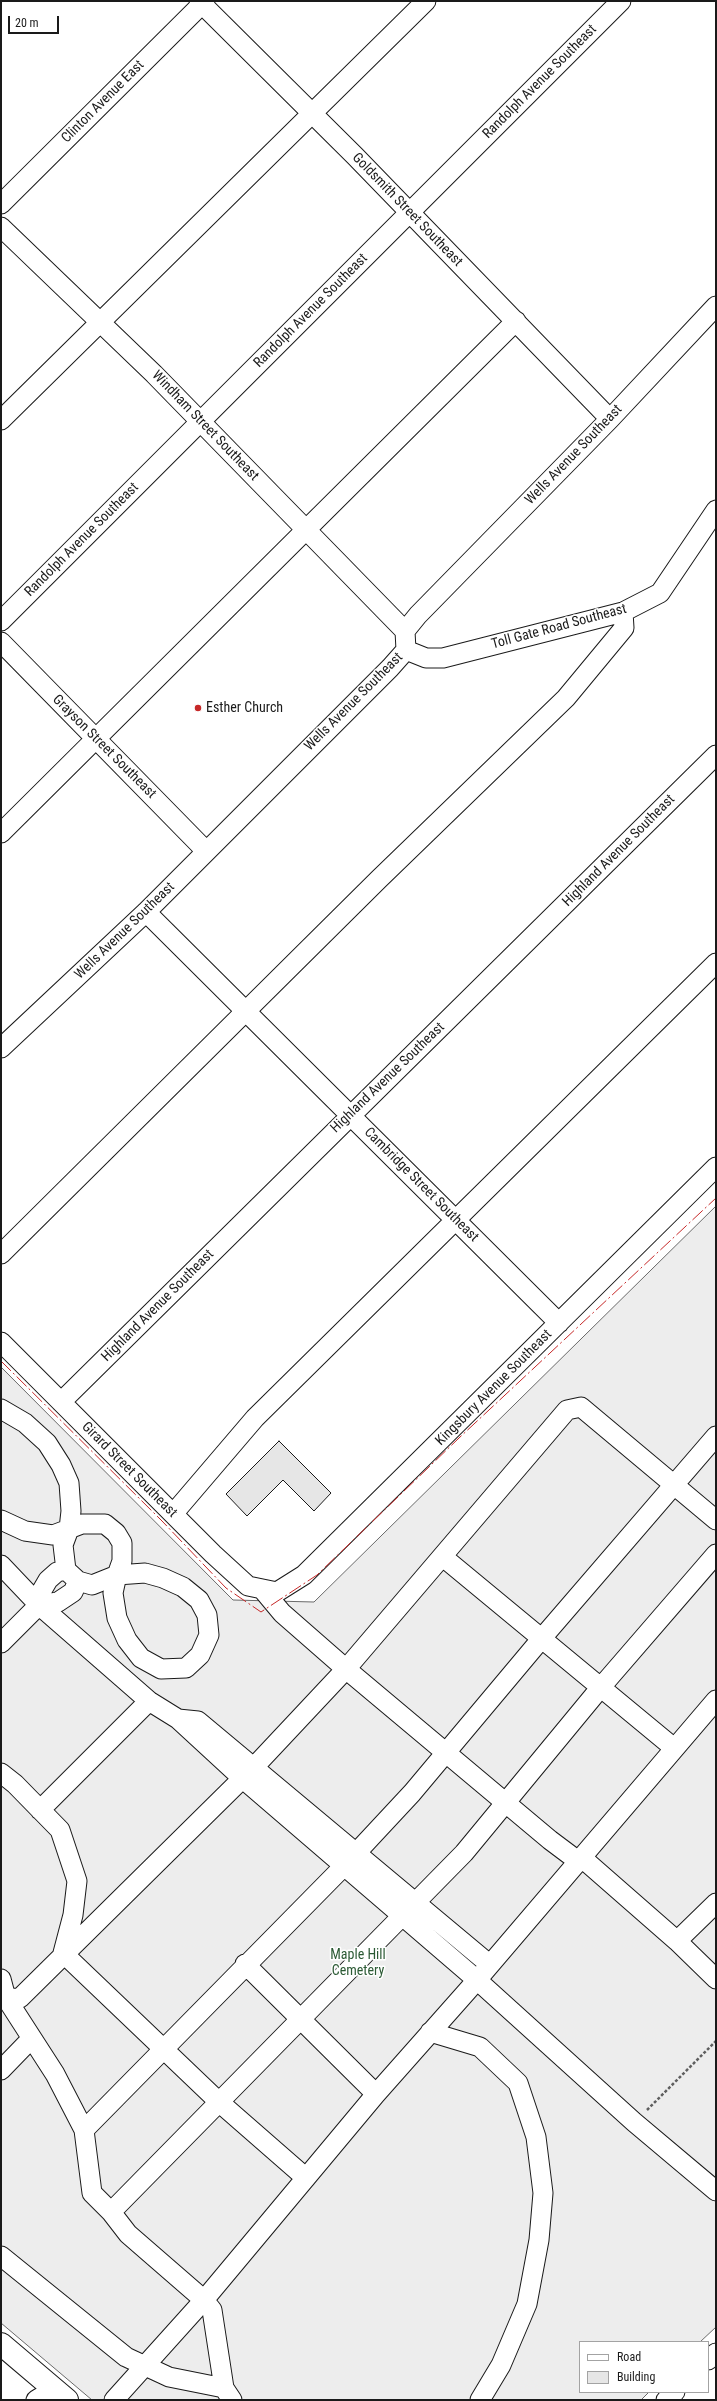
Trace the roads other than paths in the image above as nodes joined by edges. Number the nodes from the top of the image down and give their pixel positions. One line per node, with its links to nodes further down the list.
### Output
1 (426, 1): 4 (street)
2 (202, 2): 4 (street, Goldsmith Street Southeast); 5 (street, Clinton Avenue East)
3 (610, 5): 6 (street, Randolph Avenue Southeast)
4 (311, 114): 6 (street, Goldsmith Street Southeast); 10 (street)
5 (1, 204)
6 (410, 213): 9 (street, Goldsmith Street Southeast); 13 (street, Randolph Avenue Southeast)
7 (1, 227): 10 (street, Windham Street Southeast)
8 (716, 306): 11 (street, Wells Avenue Southeast)
9 (516, 321): 11 (street, Goldsmith Street Southeast); 15 (street)
10 (100, 322): 12 (street); 13 (street, Windham Street Southeast)
11 (610, 419): 18 (street, Wells Avenue Southeast)
12 (1, 420)
13 (201, 422): 15 (street, Windham Street Southeast); 17 (street, Randolph Avenue Southeast)
14 (716, 510): 16 (street, Toll Gate Road Southeast)
15 (306, 529): 18 (street, Windham Street Southeast); 20 (street)
16 (623, 612): 18 (street, Toll Gate Road Southeast); 26 (street)
17 (1, 621)
18 (406, 640): 23 (street, Wells Avenue Southeast)
19 (1, 642): 20 (street, Grayson Street Southeast)
20 (96, 739): 22 (street); 23 (street, Grayson Street Southeast)
21 (716, 755): 28 (street, Highland Avenue Southeast)
22 (1, 833)
23 (206, 851): 24 (street, Wells Avenue Southeast)
24 (146, 912): 26 (street, Cambridge Street Southeast); 27 (street, Wells Avenue Southeast)
25 (716, 963): 30 (street)
26 (246, 1011): 28 (street, Cambridge Street Southeast); 31 (street)
27 (1, 1048)
28 (350, 1114): 30 (street, Cambridge Street Southeast); 34 (street, Highland Avenue Southeast)
29 (716, 1166): 32 (street, Kingsbury Avenue Southeast)
30 (456, 1220): 32 (street, Cambridge Street Southeast); 38 (street)
31 (1, 1254)
32 (560, 1323): 47 (street, Kingsbury Avenue Southeast)
33 (1, 1342): 34 (street, Girard Street Southeast)
34 (61, 1402): 38 (street, Girard Street Southeast)
35 (1, 1409): 41 (street)
36 (716, 1436): 37 (street)
37 (675, 1486): 40 (street); 43 (street); 49 (street)
38 (173, 1514): 47 (street, Girard Street Southeast)
39 (1, 1520): 41 (street)
40 (716, 1520)
41 (69, 1529): 45 (street); 46 (street)
42 (716, 1554): 52 (street)
43 (443, 1557): 49 (street); 51 (street)
44 (1, 1565): 48 (street)
45 (117, 1575): 45 (street); 46 (street)
46 (72, 1576): 48 (street); 48 (street)
47 (262, 1589): 51 (street)
48 (39, 1605): 50 (street); 54 (street)
49 (542, 1638): 52 (street); 56 (street)
50 (1, 1643)
51 (346, 1669): 56 (street); 57 (street)
52 (601, 1687): 55 (street); 59 (street)
53 (716, 1700): 55 (street)
54 (149, 1701): 57 (street); 60 (street)
55 (674, 1748): 62 (street)
56 (445, 1752): 59 (street); 61 (street)
57 (248, 1772): 61 (street); 67 (street)
58 (1, 1773): 60 (street)
59 (504, 1802): 62 (street); 63 (street)
60 (40, 1810): 67 (street)
61 (350, 1859): 63 (street); 65 (street); 68 (street)
62 (579, 1859): 66 (street); 69 (street)
63 (415, 1903): 65 (street); 69 (street)
64 (716, 1903): 66 (street)
65 (402, 1917): 72 (street); 74 (street)
66 (677, 1941): 71 (street)
67 (63, 1953): 73 (street); 77 (street)
68 (245, 1964): 74 (street); 77 (street)
69 (489, 1964): 72 (street)
70 (1, 1979): 73 (street)
71 (716, 1979)
72 (478, 1980): 75 (street); 83 (street)
73 (3, 1998): 76 (street)
74 (302, 2018): 79 (street); 80 (street)
75 (430, 2032): 79 (street); 94 (street)
76 (32, 2038): 78 (street); 81 (street)
77 (163, 2049): 80 (street); 81 (street)
78 (1, 2070)
79 (376, 2094): 82 (street)
80 (219, 2102): 82 (street); 84 (street)
81 (84, 2130): 84 (street)
82 (306, 2178): 86 (street)
83 (716, 2191)
84 (111, 2212): 86 (street)
85 (1, 2256): 88 (street)
86 (204, 2300): 88 (street); 91 (street)
87 (1, 2344): 90 (main road)
88 (146, 2366): 91 (street); 93 (street)
89 (674, 2393): 95 (street)
90 (61, 2394): 92 (street)
91 (228, 2394)
92 (36, 2400)
93 (114, 2400)
94 (480, 2400)
95 (666, 2400)

